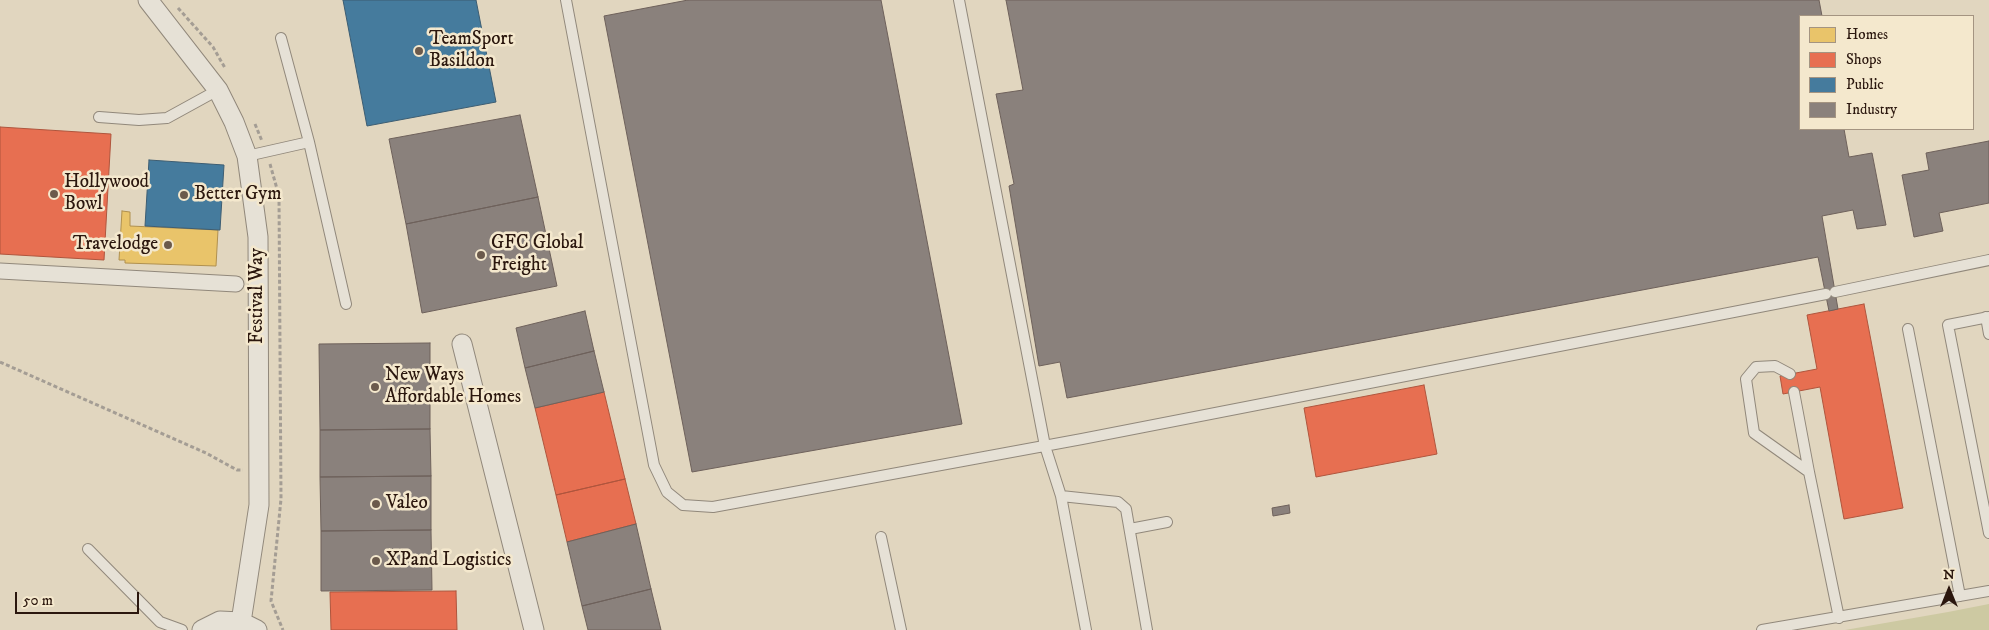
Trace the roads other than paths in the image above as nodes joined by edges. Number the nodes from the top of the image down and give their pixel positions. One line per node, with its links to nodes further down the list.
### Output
1 (148, 0): 5 (street, Festival Way)
2 (566, 0): 19 (lane)
3 (959, 0): 19 (lane)
4 (281, 38): 7 (lane)
5 (218, 90): 6 (lane); 8 (street, Festival Way)
6 (99, 117)
7 (309, 142): 8 (lane); 12 (lane)
8 (247, 156): 30 (street, Festival Way)
9 (1989, 260): 19 (lane)
10 (0, 271): 11 (street)
11 (236, 284)
12 (346, 304)
13 (1987, 317): 15 (lane); 24 (lane)
14 (1908, 329): 28 (lane)
15 (1989, 334)
16 (462, 344): 33 (street)
17 (1790, 374): 20 (lane)
18 (1794, 392): 20 (lane)
19 (1045, 446): 21 (lane)
20 (1809, 472): 29 (lane)
21 (1061, 496): 23 (lane); 35 (lane)
22 (1167, 522): 23 (lane)
23 (1130, 529): 36 (lane)
24 (1989, 533)
25 (882, 537): 34 (lane)
26 (88, 549): 31 (lane)
27 (1989, 591): 28 (lane)
28 (1960, 596): 29 (lane)
29 (1839, 618): 37 (lane)
30 (249, 626): 32 (street)
31 (182, 630)
32 (202, 630)
33 (534, 630)
34 (901, 630)
35 (1086, 630)
36 (1147, 630)
37 (1762, 630)

